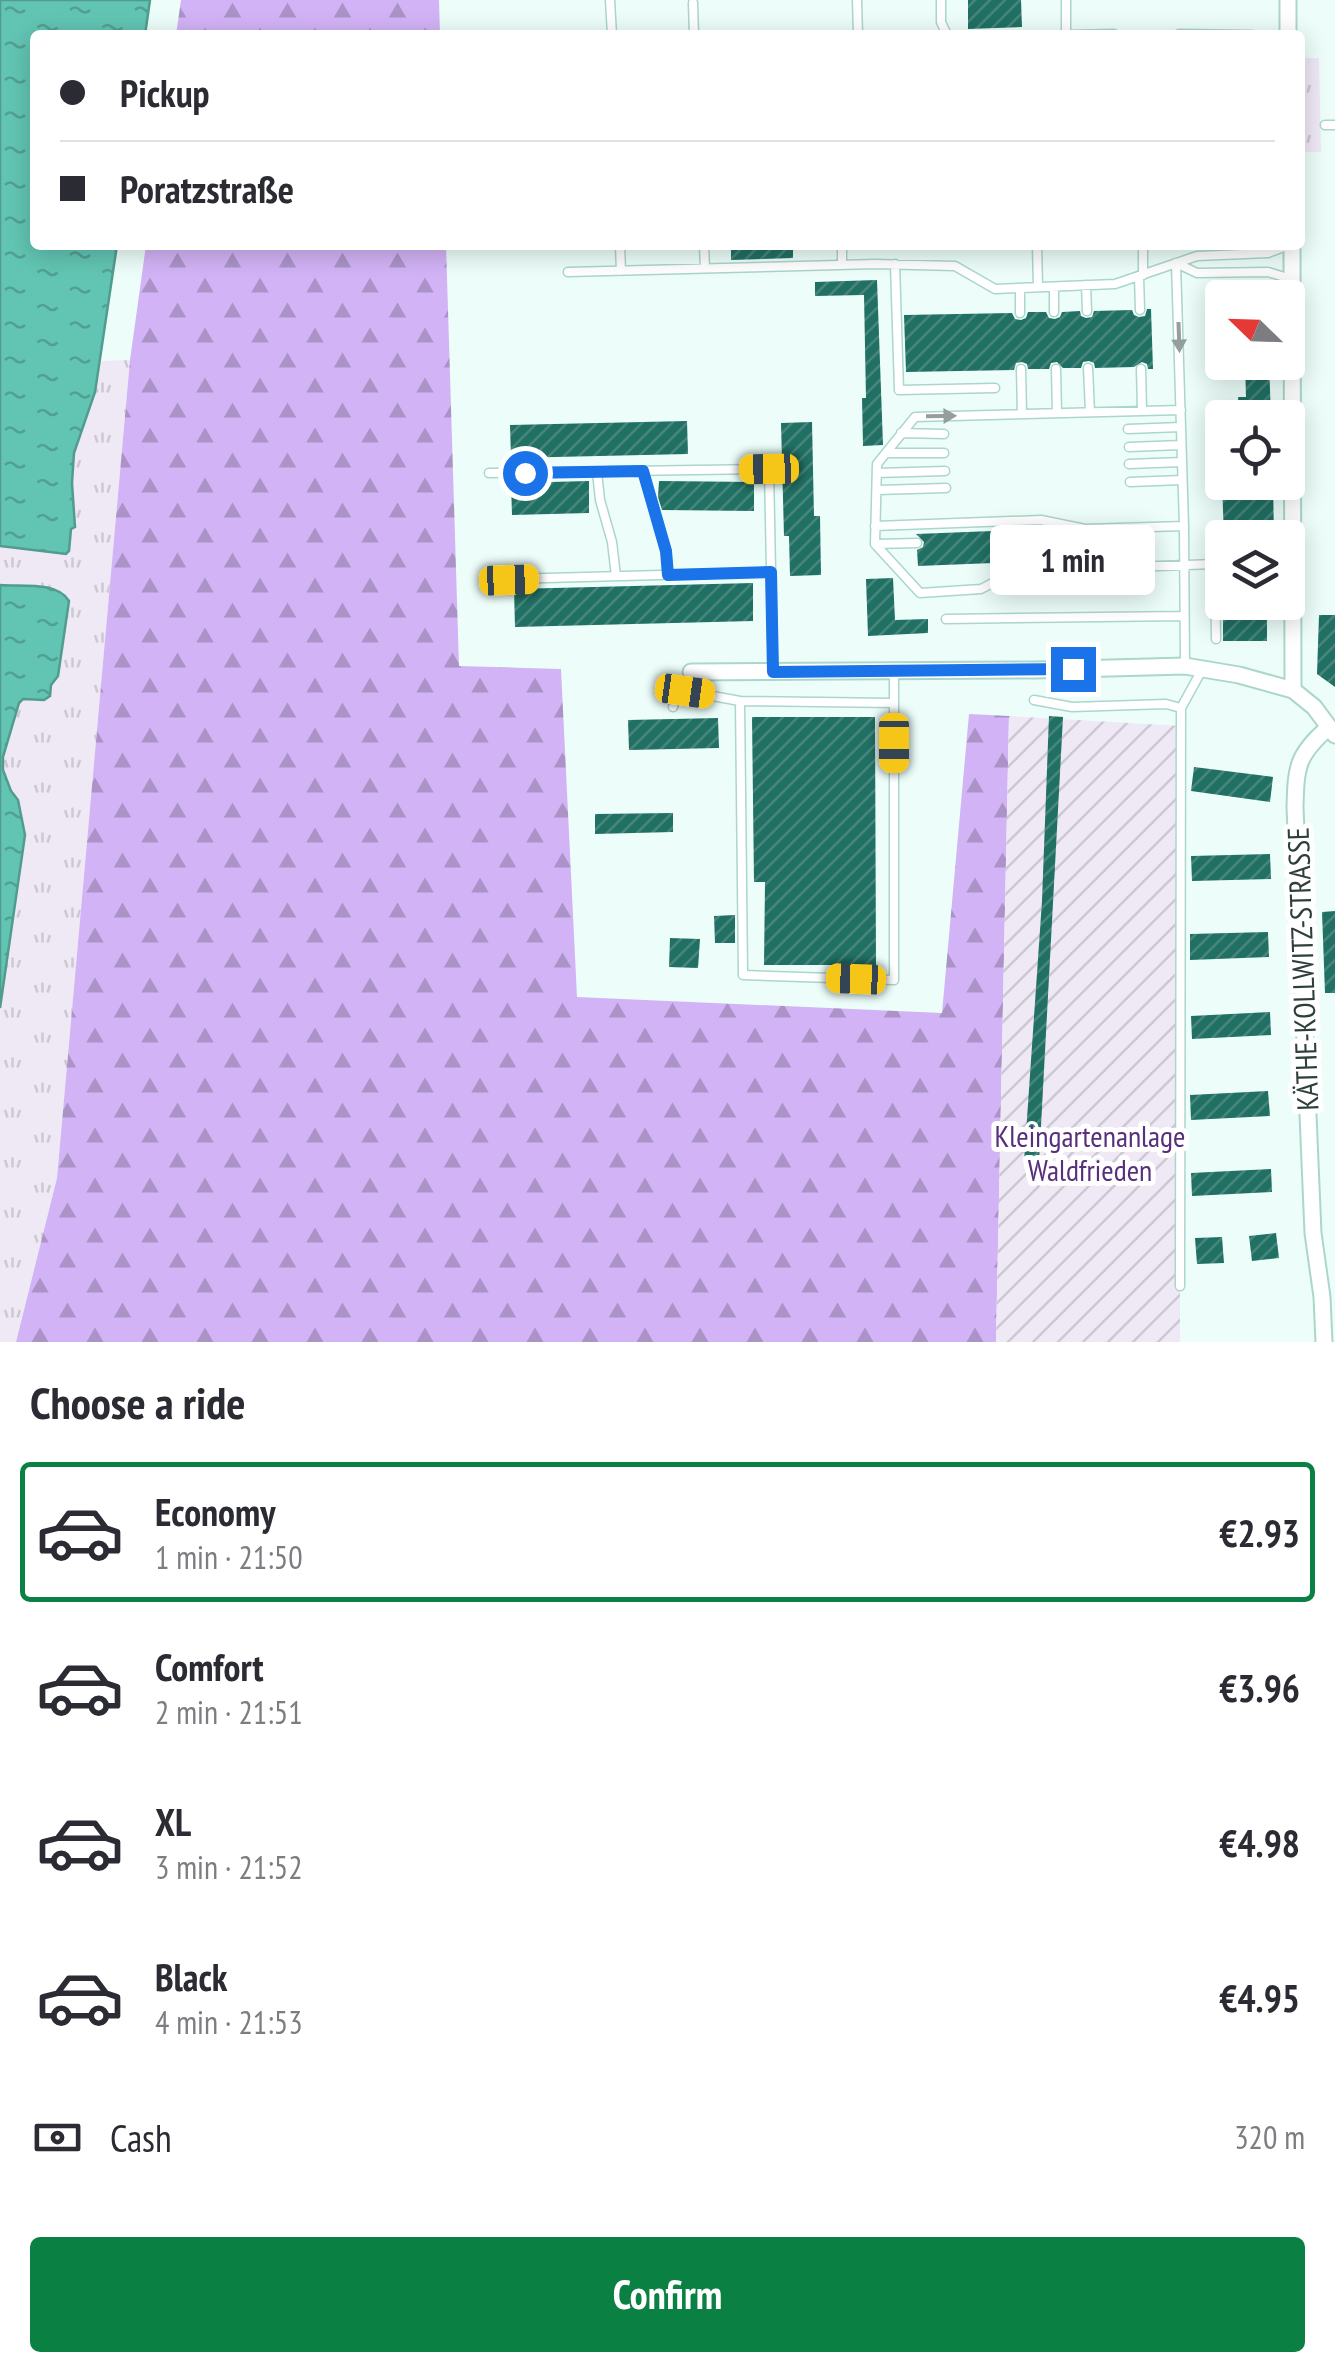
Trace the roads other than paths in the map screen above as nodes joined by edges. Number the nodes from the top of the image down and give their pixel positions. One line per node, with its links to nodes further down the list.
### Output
1 (610, 0): 7 (lane)
2 (856, 0): 9 (lane)
3 (940, 0): 10 (lane)
4 (1066, 0): 11 (lane)
5 (1288, 0): 12 (street)
6 (692, 4): 8 (lane)
7 (612, 30)
8 (694, 30)
9 (858, 30)
10 (945, 30)
11 (1068, 30)
12 (1288, 30)
13 (620, 250): 24 (lane)
14 (704, 250): 23 (lane)
15 (842, 250): 22 (lane)
16 (1037, 250): 30 (lane)
17 (1142, 250): 26 (lane)
18 (1276, 250): 20 (lane)
19 (1290, 250): 27 (street)
20 (1176, 263): 26 (lane); 27 (lane); 41 (lane, one-way to 41)
21 (894, 264): 22 (lane); 31 (lane); 40 (lane)
22 (842, 265): 23 (lane)
23 (706, 268): 24 (lane)
24 (622, 271): 25 (lane)
25 (568, 272)
26 (1141, 276): 28 (lane); 32 (lane)
27 (1292, 278): 84 (street)
28 (1086, 285): 29 (lane); 33 (lane)
29 (1054, 286): 30 (lane); 35 (lane)
30 (1038, 287): 31 (lane)
31 (1020, 288): 34 (lane)
32 (1140, 310)
33 (1087, 311)
34 (1020, 312)
35 (1054, 312)
36 (1056, 368): 44 (lane)
37 (1088, 368): 43 (lane)
38 (1021, 369): 45 (lane)
39 (1141, 370): 42 (lane)
40 (995, 388)
41 (1180, 410): 42 (lane); 46 (lane)
42 (1142, 411): 43 (lane)
43 (1090, 412): 44 (lane)
44 (1057, 413): 45 (lane)
45 (1022, 414): 48 (lane, one-way to 45)
46 (1180, 427): 47 (lane); 50 (lane)
47 (1128, 429)
48 (901, 433): 49 (lane); 53 (lane)
49 (944, 434)
50 (1181, 444): 51 (lane); 54 (lane)
51 (1129, 447)
52 (944, 452): 53 (lane)
53 (886, 453): 59 (lane)
54 (1182, 462): 55 (lane); 61 (lane)
55 (1129, 464)
56 (643, 471): 58 (lane); 72 (lane); 73 (lane)
57 (945, 471): 59 (lane)
58 (597, 472): 60 (lane); 74 (lane)
59 (877, 473): 64 (lane)
60 (489, 474)
61 (1182, 480): 62 (lane); 66 (lane)
62 (1130, 482)
63 (946, 488): 64 (lane)
64 (876, 490): 65 (lane)
65 (876, 526): 67 (lane); 70 (lane)
66 (1184, 526): 67 (lane); 71 (lane)
67 (1084, 529): 68 (lane)
68 (1044, 536)
69 (916, 543): 70 (lane)
70 (875, 544): 71 (lane)
71 (1184, 565): 76 (lane); 78 (lane)
72 (771, 572): 73 (lane); 83 (lane)
73 (668, 575): 74 (lane)
74 (616, 576): 75 (lane)
75 (509, 580)
76 (1183, 616): 77 (lane); 79 (lane)
77 (946, 619)
78 (1216, 640)
79 (1185, 666): 80 (street); 81 (street)
80 (1204, 668): 84 (street); 89 (lane)
81 (894, 670): 83 (street); 87 (lane)
82 (690, 672): 83 (street)
83 (773, 672)
84 (1293, 690): 90 (street)
85 (1034, 700): 89 (lane)
86 (740, 701): 87 (lane); 87 (lane); 88 (lane)
87 (894, 704)
88 (673, 707)
89 (1181, 708): 91 (lane)
90 (1332, 731): 92 (street, KÄTHE-KOLLWITZ-STRASSE)
91 (1180, 1286)
92 (1324, 1342)

